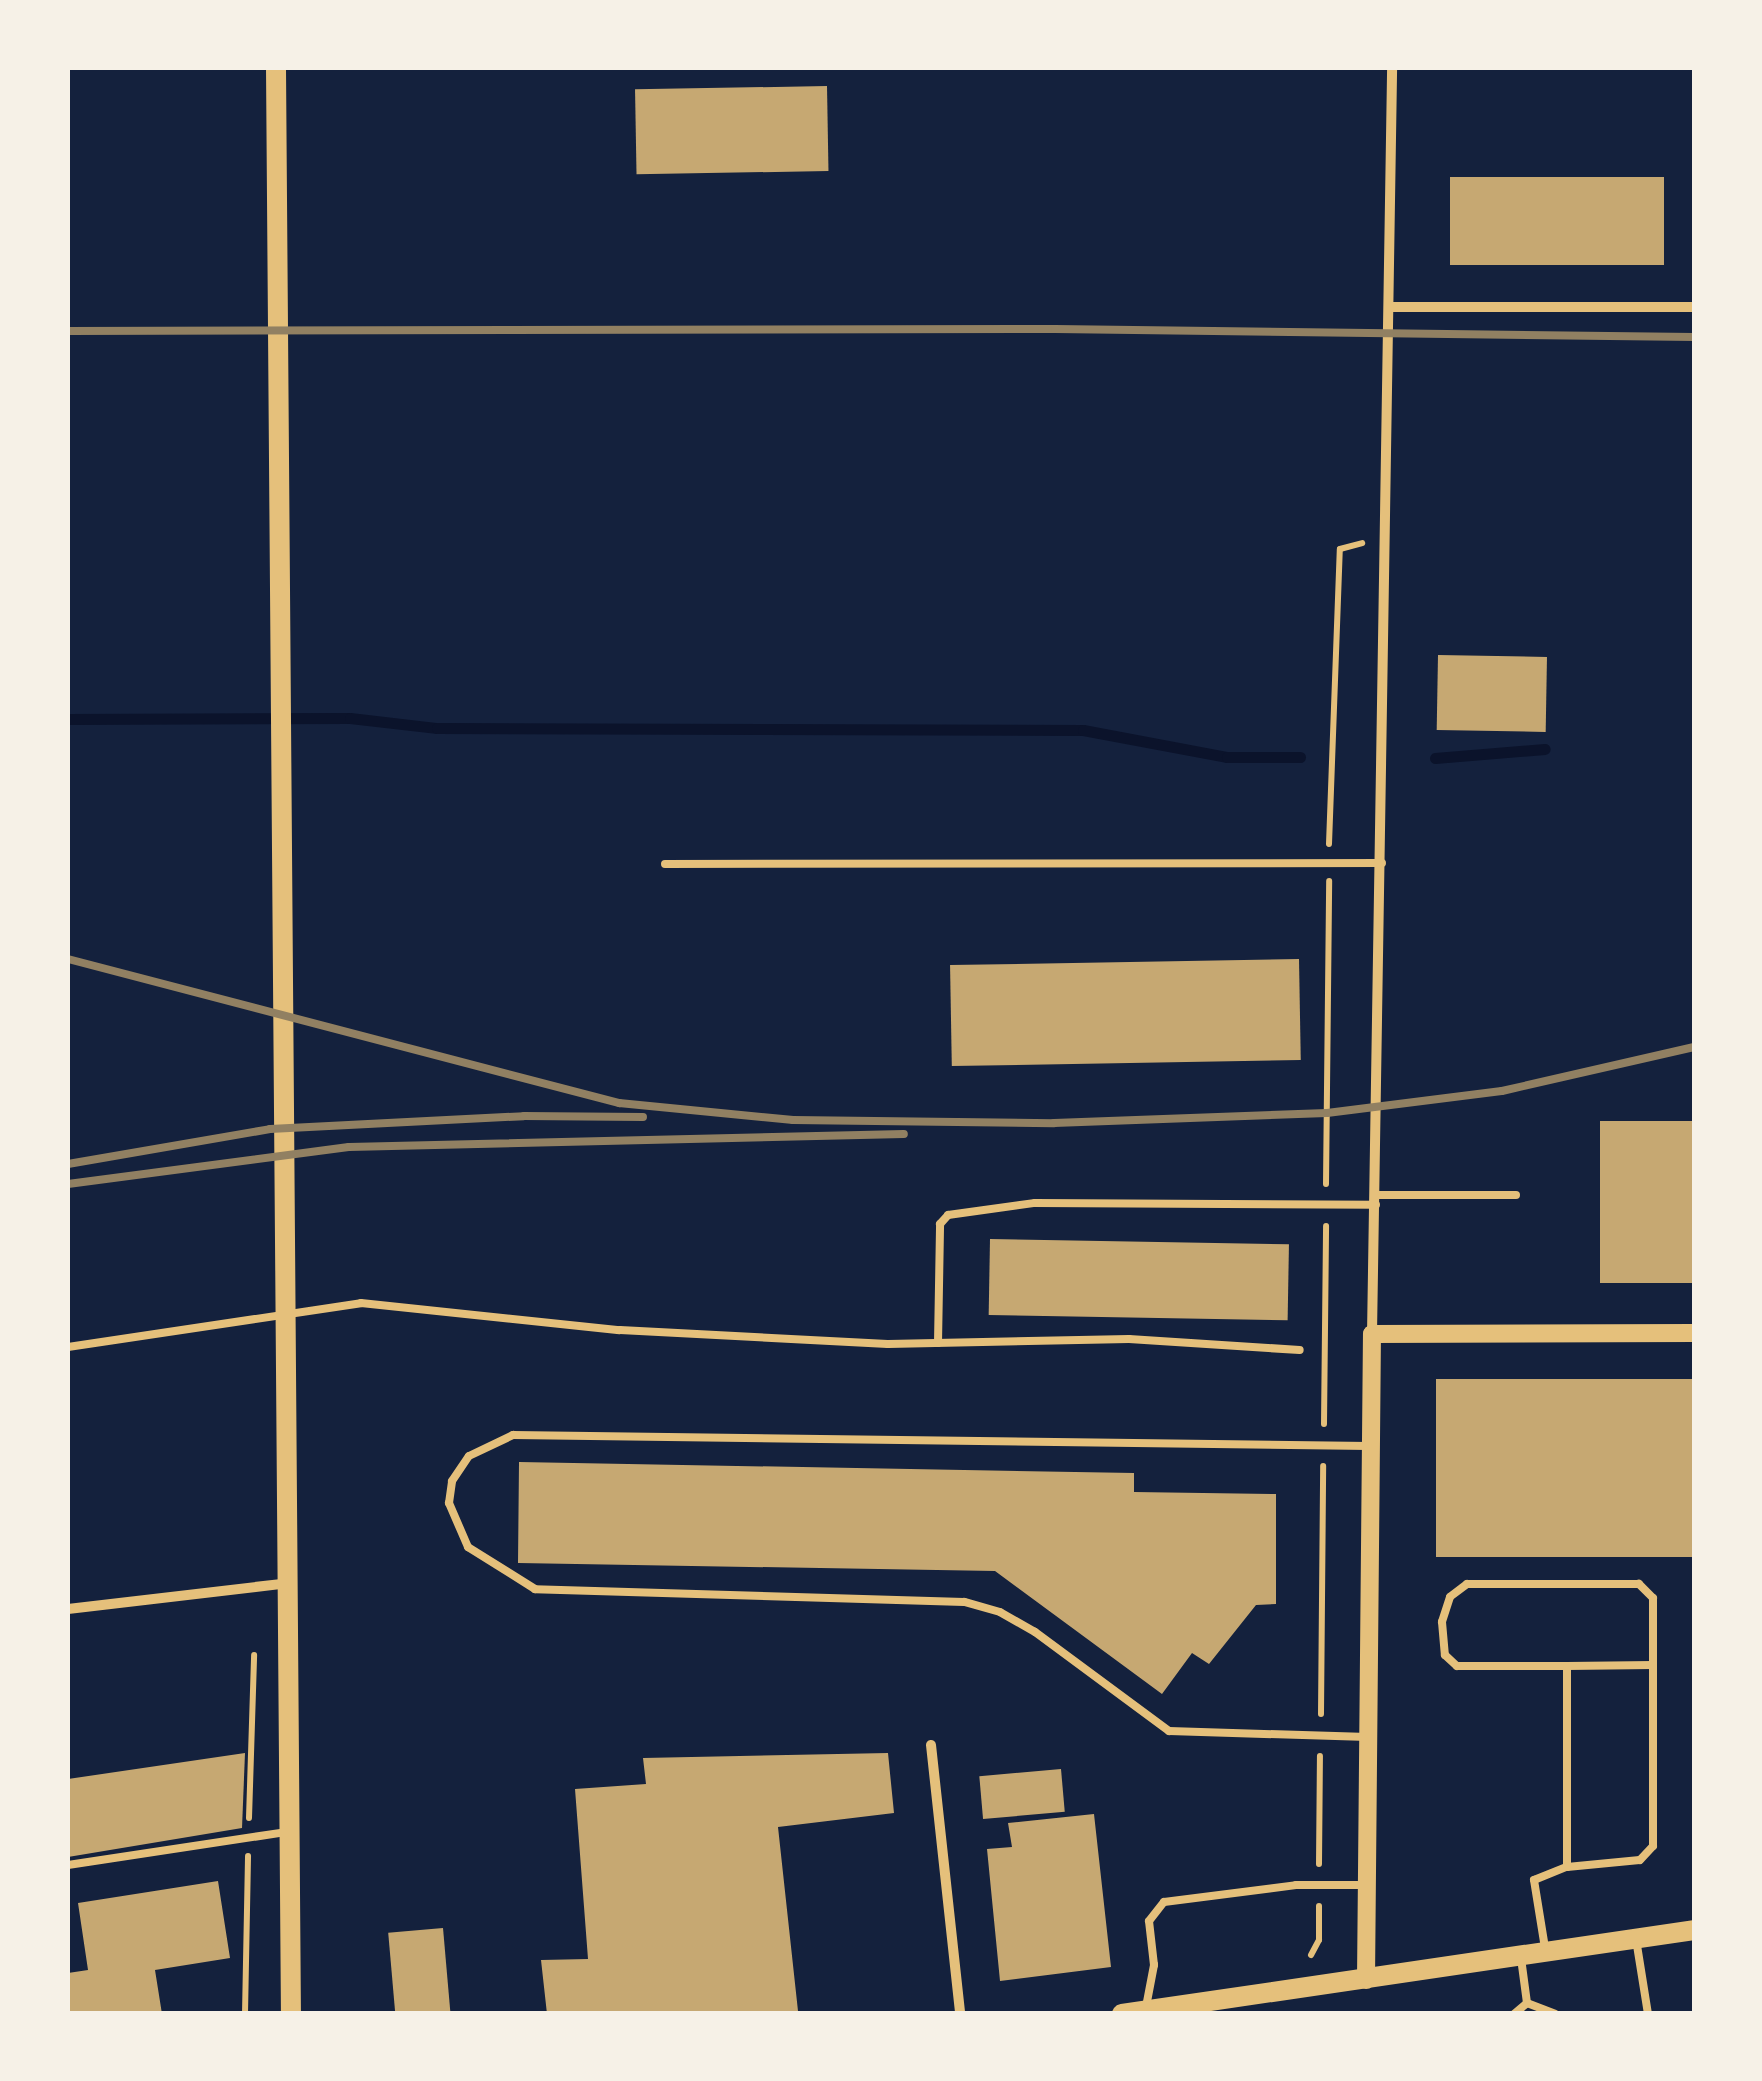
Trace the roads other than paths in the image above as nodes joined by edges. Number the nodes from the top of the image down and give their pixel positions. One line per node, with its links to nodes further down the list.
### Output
1 (276, 68): 15 (main road)
2 (1392, 68): 3 (street)
3 (1390, 307): 4 (street); 5 (street)
4 (1694, 307)
5 (1382, 863): 6 (lane); 8 (street)
6 (665, 864)
7 (1516, 1195): 8 (lane)
8 (1376, 1200): 9 (street); 11 (lane)
9 (1372, 1334): 10 (street); 14 (street)
10 (1694, 1334)
11 (938, 1343): 12 (lane); 13 (lane)
12 (68, 1347)
13 (1300, 1350)
14 (1371, 1446): 19 (street); 19 (lane)
15 (289, 1582): 16 (street); 21 (main road)
16 (68, 1608)
17 (1567, 1666): 18 (lane); 18 (lane); 23 (lane)
18 (1653, 1666): 23 (lane)
19 (1368, 1736): 24 (street)
20 (930, 1746): 33 (street)
21 (290, 1831): 22 (lane); 32 (main road)
22 (68, 1865)
23 (1566, 1867): 27 (lane)
24 (1367, 1886): 29 (street); 31 (lane)
25 (1694, 1930): 26 (main road)
26 (1636, 1940): 27 (main road); 37 (lane)
27 (1545, 1953): 28 (main road)
28 (1521, 1956): 29 (main road); 30 (lane)
29 (1366, 1980): 31 (main road)
30 (1528, 2003): 35 (lane); 36 (lane)
31 (1146, 2012): 34 (main road)
32 (291, 2014)
33 (960, 2014)
34 (1122, 2014)
35 (1514, 2014)
36 (1555, 2014)
37 (1648, 2014)

